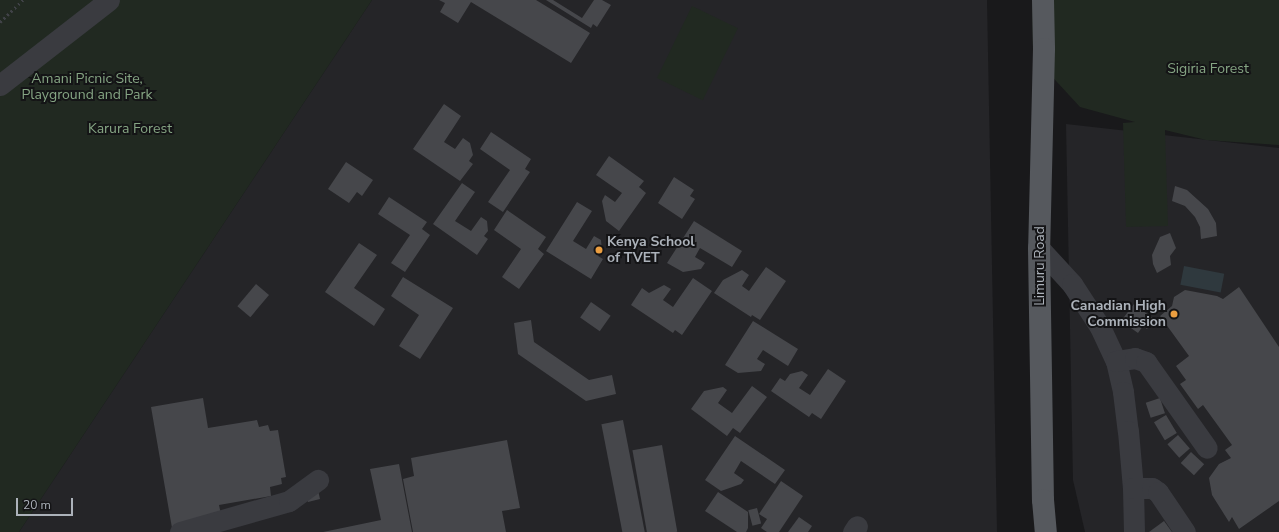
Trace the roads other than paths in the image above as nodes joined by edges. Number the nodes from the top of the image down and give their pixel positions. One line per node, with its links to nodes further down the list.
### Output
1 (109, 0): 4 (street)
2 (1039, 0): 10 (main road)
3 (1043, 0): 5 (main road, Limuru Road)
4 (0, 85)
5 (1039, 248): 6 (street); 10 (main road, Limuru Road)
6 (1116, 361): 7 (street); 9 (street)
7 (1207, 448)
8 (318, 480): 11 (street)
9 (1133, 488): 13 (street); 14 (street)
10 (1043, 500): 12 (main road, Limuru Road)
11 (180, 532)
12 (1046, 532)
13 (1134, 532)
14 (1185, 532)

